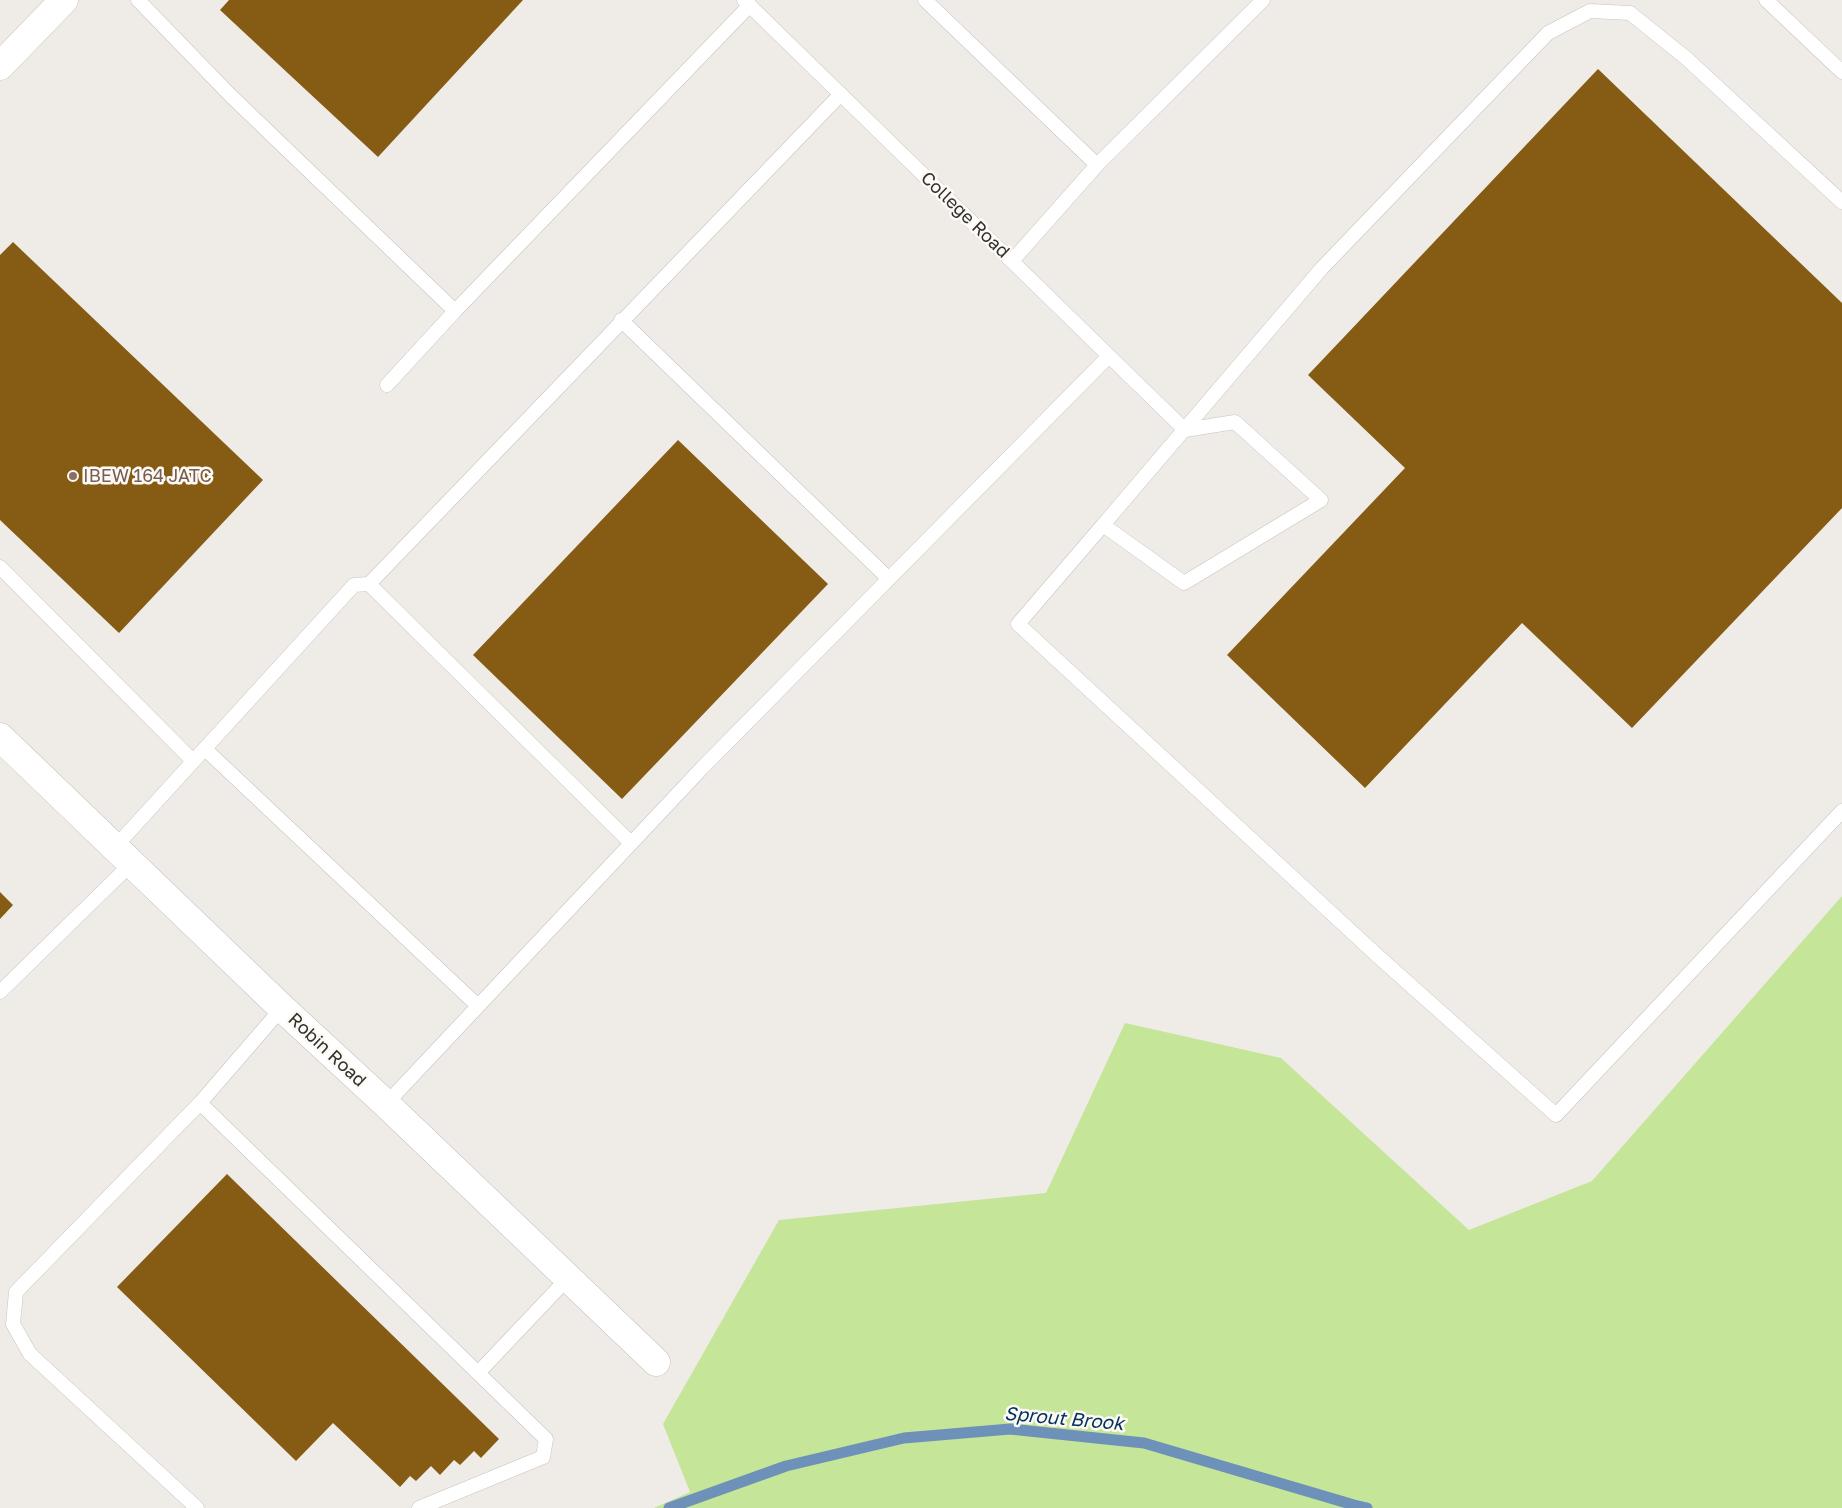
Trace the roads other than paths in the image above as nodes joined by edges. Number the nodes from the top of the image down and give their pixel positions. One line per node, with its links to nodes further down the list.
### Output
1 (138, 0): 13 (lane)
2 (925, 0): 10 (lane)
3 (1263, 0): 10 (lane)
4 (1766, 0): 8 (lane)
5 (55, 3): 7 (street)
6 (747, 3): 9 (lane, College Road); 13 (lane)
7 (0, 66)
8 (1842, 72)
9 (841, 94): 12 (lane, College Road); 14 (lane)
10 (1097, 165): 12 (lane)
11 (1842, 202): 17 (lane)
12 (1012, 261): 15 (lane, College Road)
13 (455, 311): 16 (lane)
14 (621, 320): 20 (lane); 21 (lane)
15 (1109, 356): 17 (lane, College Road); 20 (lane)
16 (387, 385)
17 (1185, 430): 18 (lane); 18 (lane)
18 (1103, 525): 25 (lane)
19 (0, 567): 24 (lane)
20 (889, 579): 26 (lane)
21 (369, 584): 23 (lane); 26 (lane)
22 (0, 736): 27 (street, Robin Road)
23 (204, 749): 24 (lane); 29 (lane)
24 (193, 761): 27 (lane)
25 (1842, 811)
26 (631, 843): 29 (lane)
27 (124, 855): 28 (lane); 30 (street, Robin Road)
28 (0, 992)
29 (478, 1006): 32 (lane)
30 (282, 1008): 31 (lane); 32 (street, Robin Road)
31 (200, 1103): 35 (lane); 36 (lane)
32 (386, 1104): 33 (street, Robin Road)
33 (568, 1278): 34 (street, Robin Road); 35 (lane)
34 (656, 1362)
35 (478, 1373): 37 (lane)
36 (197, 1508)
37 (419, 1508)

